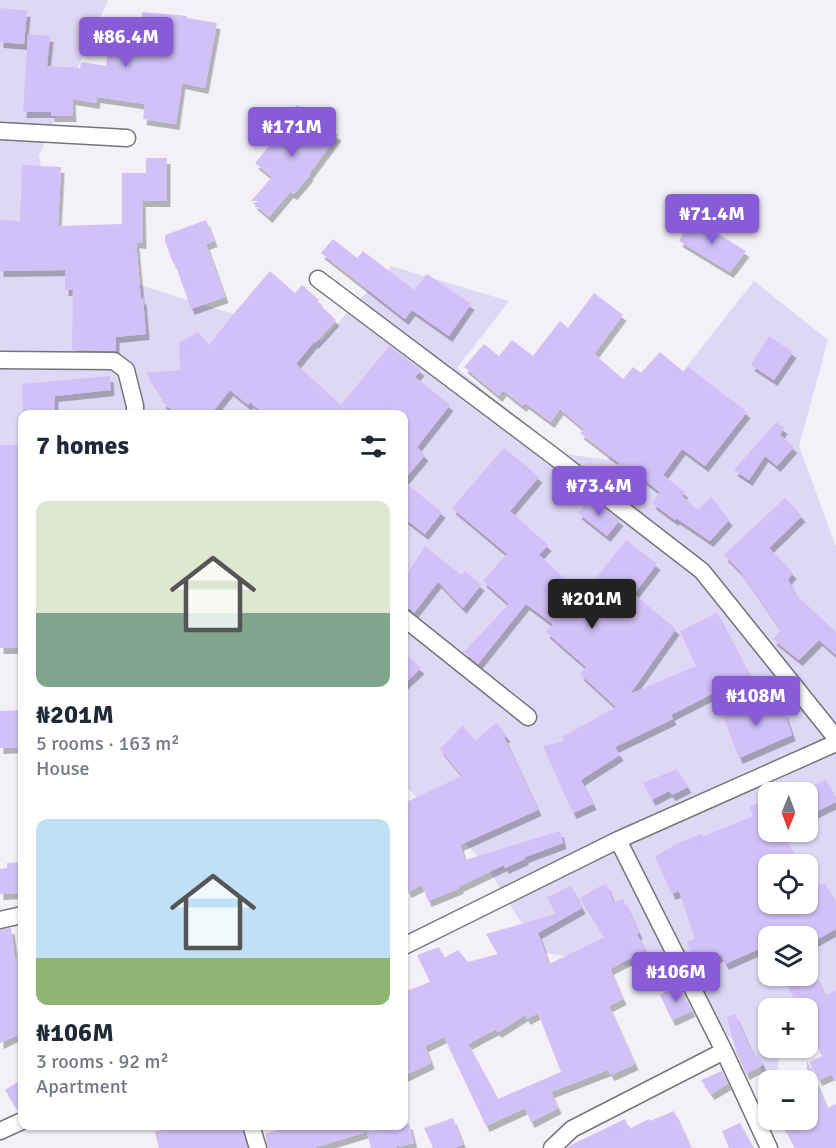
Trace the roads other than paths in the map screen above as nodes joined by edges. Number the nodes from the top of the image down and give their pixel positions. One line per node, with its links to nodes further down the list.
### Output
1 (0, 131): 2 (street)
2 (127, 138)
3 (318, 279): 8 (street)
4 (0, 360): 5 (street)
5 (139, 410)
6 (408, 621): 7 (street)
7 (528, 717)
8 (836, 738)
9 (836, 743): 10 (street)
10 (618, 840): 13 (street); 14 (street)
11 (18, 916): 12 (street)
12 (0, 920)
13 (408, 944)
14 (724, 1051): 19 (street); 20 (street)
15 (18, 1123): 17 (street)
16 (252, 1130): 18 (street)
17 (0, 1131)
18 (258, 1148)
19 (552, 1148)
20 (769, 1148)

